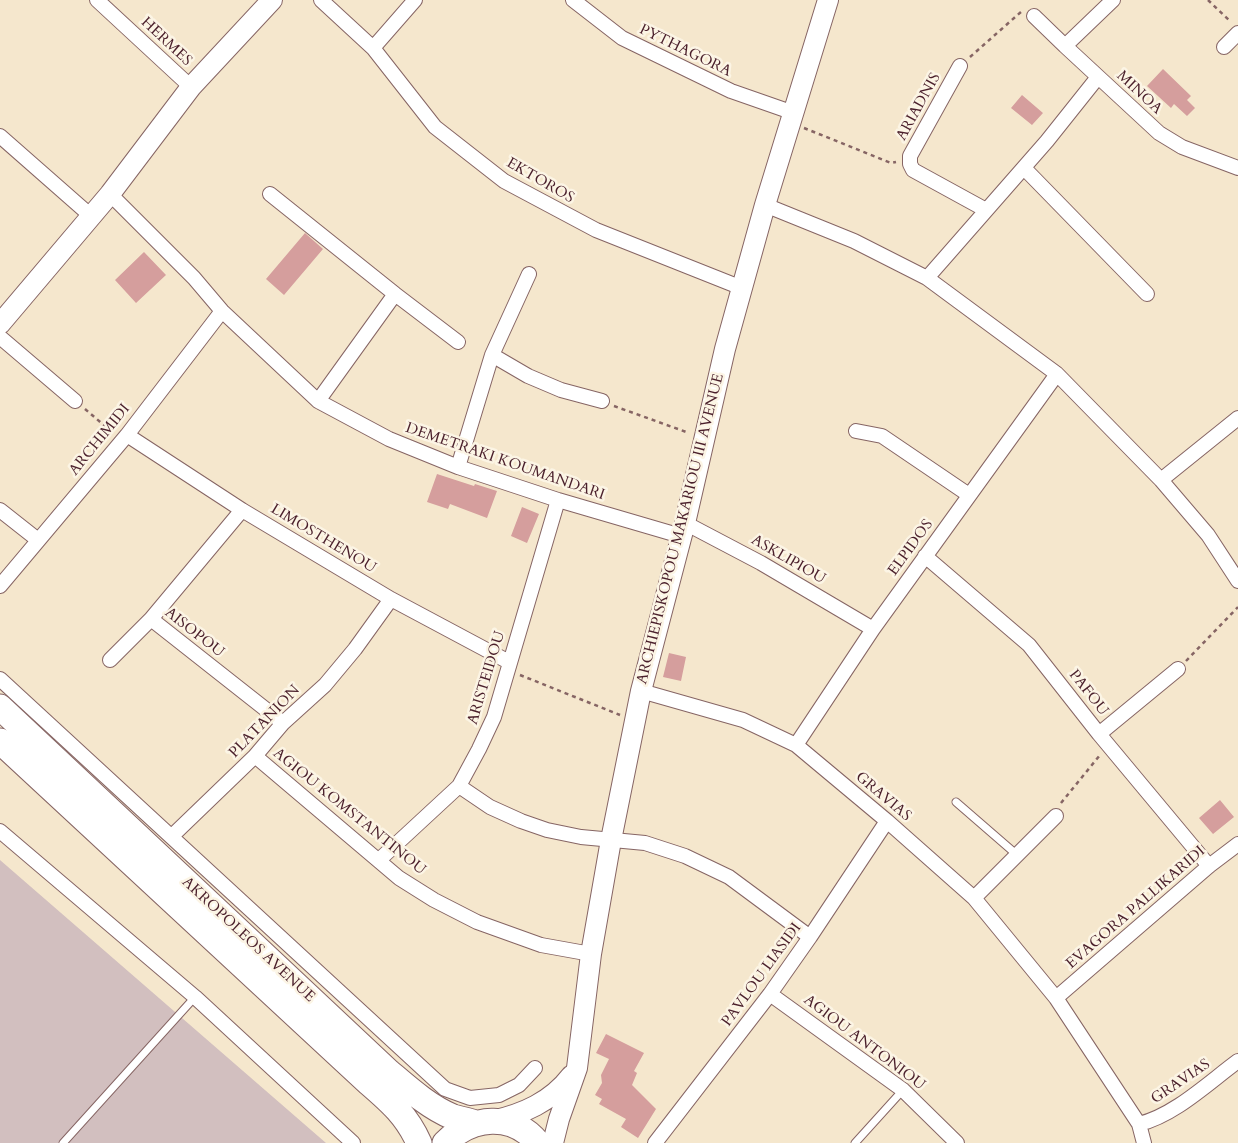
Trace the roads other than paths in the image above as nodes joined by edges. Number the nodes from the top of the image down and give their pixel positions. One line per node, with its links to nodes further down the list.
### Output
1 (97, 0): 15 (street, HERMES)
2 (272, 0): 15 (main road)
3 (321, 0): 12 (street, EKTOROS)
4 (414, 0): 12 (street)
5 (573, 0): 16 (street, PYTHAGORA)
6 (828, 0): 16 (main road, ARCHIEPISKOPOU MAKARIOU III AVENUE)
7 (1113, 0): 10 (street)
8 (1034, 16): 10 (street, MINOA)
9 (1235, 28): 11 (street)
10 (1064, 46): 14 (street, MINOA)
11 (1224, 47)
12 (373, 48): 27 (street, EKTOROS)
13 (960, 66): 23 (street, ARIADNIS)
14 (1098, 77): 18 (street); 19 (street, MINOA)
15 (191, 87): 20 (main road)
16 (792, 118): 22 (main road, ARCHIEPISKOPOU MAKARIOU III AVENUE)
17 (0, 136): 24 (street)
18 (1024, 168): 23 (street); 29 (street)
19 (1238, 168)
20 (110, 194): 24 (main road); 30 (street, DEMETRAKI KOUMANDARI)
21 (270, 194): 28 (street)
22 (765, 205): 26 (street); 27 (main road, ARCHIEPISKOPOU MAKARIOU III AVENUE)
23 (986, 210): 26 (street)
24 (91, 216): 31 (main road)
25 (529, 274): 34 (street)
26 (927, 278): 35 (street)
27 (742, 288): 48 (main road, ARCHIEPISKOPOU MAKARIOU III AVENUE)
28 (395, 294): 33 (street); 37 (street)
29 (1147, 294)
30 (222, 311): 37 (street, DEMETRAKI KOUMANDARI); 41 (street, ARCHIMIDI)
31 (0, 324)
32 (0, 338): 36 (street)
33 (458, 342)
34 (492, 355): 38 (street); 42 (street)
35 (1058, 374): 43 (street); 44 (street, ELPIDOS)
36 (75, 401)
37 (318, 401): 42 (street, DEMETRAKI KOUMANDARI)
38 (602, 401)
39 (1238, 418): 43 (street)
40 (856, 431): 44 (street)
41 (124, 438): 47 (street, LIMOSTHENOU); 49 (street, ARCHIMIDI)
42 (458, 467): 45 (street, DEMETRAKI KOUMANDARI)
43 (1161, 480): 51 (street)
44 (969, 495): 50 (street, ELPIDOS)
45 (558, 500): 48 (street, DEMETRAKI KOUMANDARI); 57 (street, ARISTEIDOU)
46 (0, 510): 49 (street)
47 (242, 510): 53 (street, LIMOSTHENOU); 54 (street, AISOPOU)
48 (683, 529): 55 (street, ASKLIPIOU); 60 (main road, ARCHIEPISKOPOU MAKARIOU III AVENUE)
49 (38, 540): 52 (street, ARCHIMIDI)
50 (926, 556): 55 (street, ELPIDOS); 63 (street, PAFOU)
51 (1238, 581)
52 (0, 586)
53 (391, 599): 57 (street, LIMOSTHENOU); 62 (street, PLATANION)
54 (151, 619): 56 (street); 62 (street, AISOPOU)
55 (873, 629): 65 (street, ELPIDOS)
56 (110, 660)
57 (508, 666): 67 (street, ARISTEIDOU)
58 (1178, 669): 63 (street)
59 (0, 679): 72 (street)
60 (641, 691): 65 (street, GRAVIAS); 73 (main road, ARCHIEPISKOPOU MAKARIOU III AVENUE)
61 (0, 707): 88 (highway, AKROPOLEOS AVENUE)
62 (283, 723): 66 (street, PLATANION)
63 (1104, 739): 77 (street, PAFOU)
64 (0, 741): 92 (highway, AKROPOLEOS AVENUE)
65 (796, 745): 70 (street, GRAVIAS)
66 (255, 756): 72 (street, PLATANION); 76 (street, AGIOU KOMSTANTINOU)
67 (459, 786): 73 (street); 76 (street, ARISTEIDOU)
68 (956, 802): 75 (lane)
69 (1056, 816): 75 (street)
70 (887, 821): 78 (street, GRAVIAS); 79 (street, PAVLOU LIASIDI)
71 (0, 831): 82 (street)
72 (172, 836): 85 (street)
73 (611, 840): 79 (street); 80 (main road, ARCHIEPISKOPOU MAKARIOU III AVENUE)
74 (1238, 844): 77 (street, EVAGORA PALLIKARIDI)
75 (1016, 854): 78 (street)
76 (379, 860): 80 (street, AGIOU KOMSTANTINOU)
77 (1209, 866): 83 (street, EVAGORA PALLIKARIDI)
78 (974, 898): 83 (street, GRAVIAS)
79 (810, 938): 81 (street, PAVLOU LIASIDI)
80 (591, 954): 86 (main road, ARCHIEPISKOPOU MAKARIOU III AVENUE)
81 (770, 994): 87 (street, AGIOU ANTONIOU); 96 (street, PAVLOU LIASIDI)
82 (195, 997): 90 (lane); 91 (street)
83 (1056, 998): 89 (street, GRAVIAS)
84 (1238, 1061): 89 (street, GRAVIAS)
85 (535, 1068)
86 (577, 1068): 88 (main road, ARCHIEPISKOPOU MAKARIOU III AVENUE); 95 (main road, ARCHIEPISKOPOU MAKARIOU III AVENUE)
87 (902, 1090): 97 (lane); 98 (street, AGIOU ANTONIOU)
88 (483, 1122): 93 (highway); 94 (highway, AKROPOLEOS AVENUE)
89 (1139, 1124): 99 (street, GRAVIAS)
90 (63, 1143)
91 (353, 1143)
92 (419, 1143)
93 (445, 1143)
94 (538, 1143)
95 (553, 1143)
96 (655, 1143)
97 (856, 1143)
98 (957, 1143)
99 (1144, 1143)

